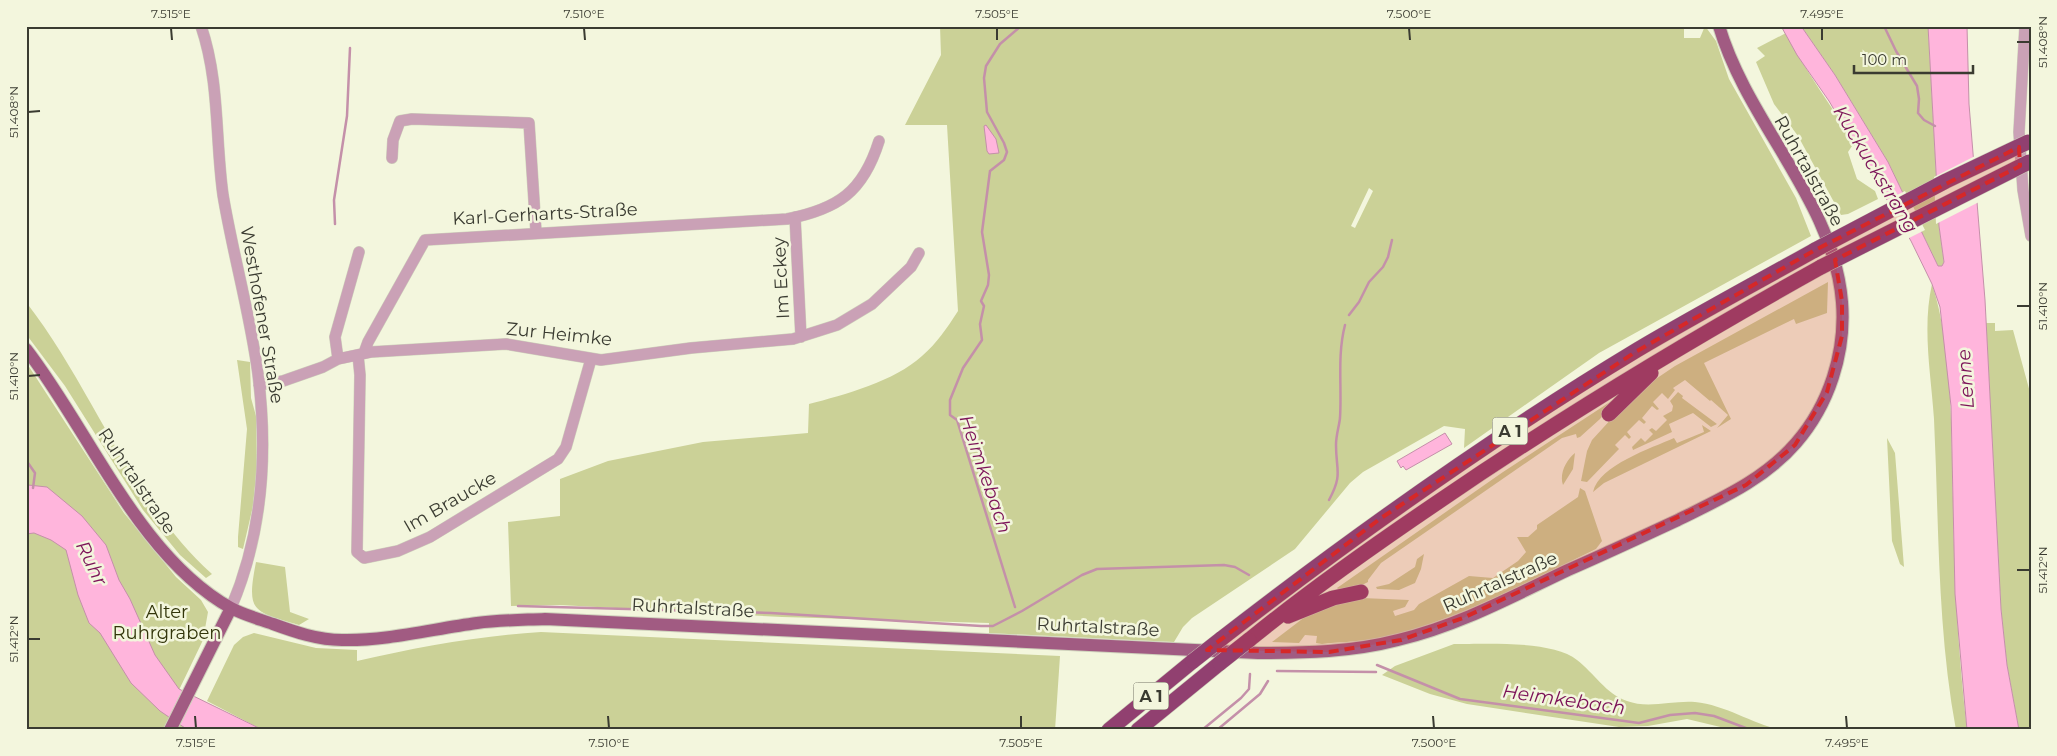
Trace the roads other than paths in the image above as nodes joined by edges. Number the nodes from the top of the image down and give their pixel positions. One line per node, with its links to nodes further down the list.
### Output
1 (201, 26): 19 (street, Westhofener Straße)
2 (1720, 26): 22 (main road, Ruhrtalstraße)
3 (2025, 26): 10 (street)
4 (879, 141): 8 (street, Im Eckey)
5 (2029, 142): 25 (highway, A 1, bridge)
6 (392, 158): 9 (street)
7 (2030, 161): 13 (highway, A 1, bridge)
8 (795, 217): 9 (street, Karl-Gerharts-Straße); 14 (street, Im Eckey)
9 (536, 232): 16 (street, Karl-Gerharts-Straße)
10 (2031, 236)
11 (359, 252): 17 (street)
12 (919, 253): 14 (street, Zur Heimke)
13 (1704, 332): 20 (highway); 23 (highway, A 1)
14 (801, 337): 18 (street, Zur Heimke)
15 (26, 349): 22 (main road, Ruhrtalstraße)
16 (361, 354): 17 (street, Zur Heimke); 18 (street, Zur Heimke); 18 (street, Im Braucke)
17 (338, 359): 19 (street, Zur Heimke)
18 (591, 359)
19 (259, 385): 22 (street, Westhofener Straße)
20 (1609, 414)
21 (1360, 592): 23 (highway)
22 (231, 608): 24 (main road)
23 (1268, 624): 26 (highway, A 1, bridge)
24 (170, 730)
25 (1109, 730)
26 (1138, 730)

